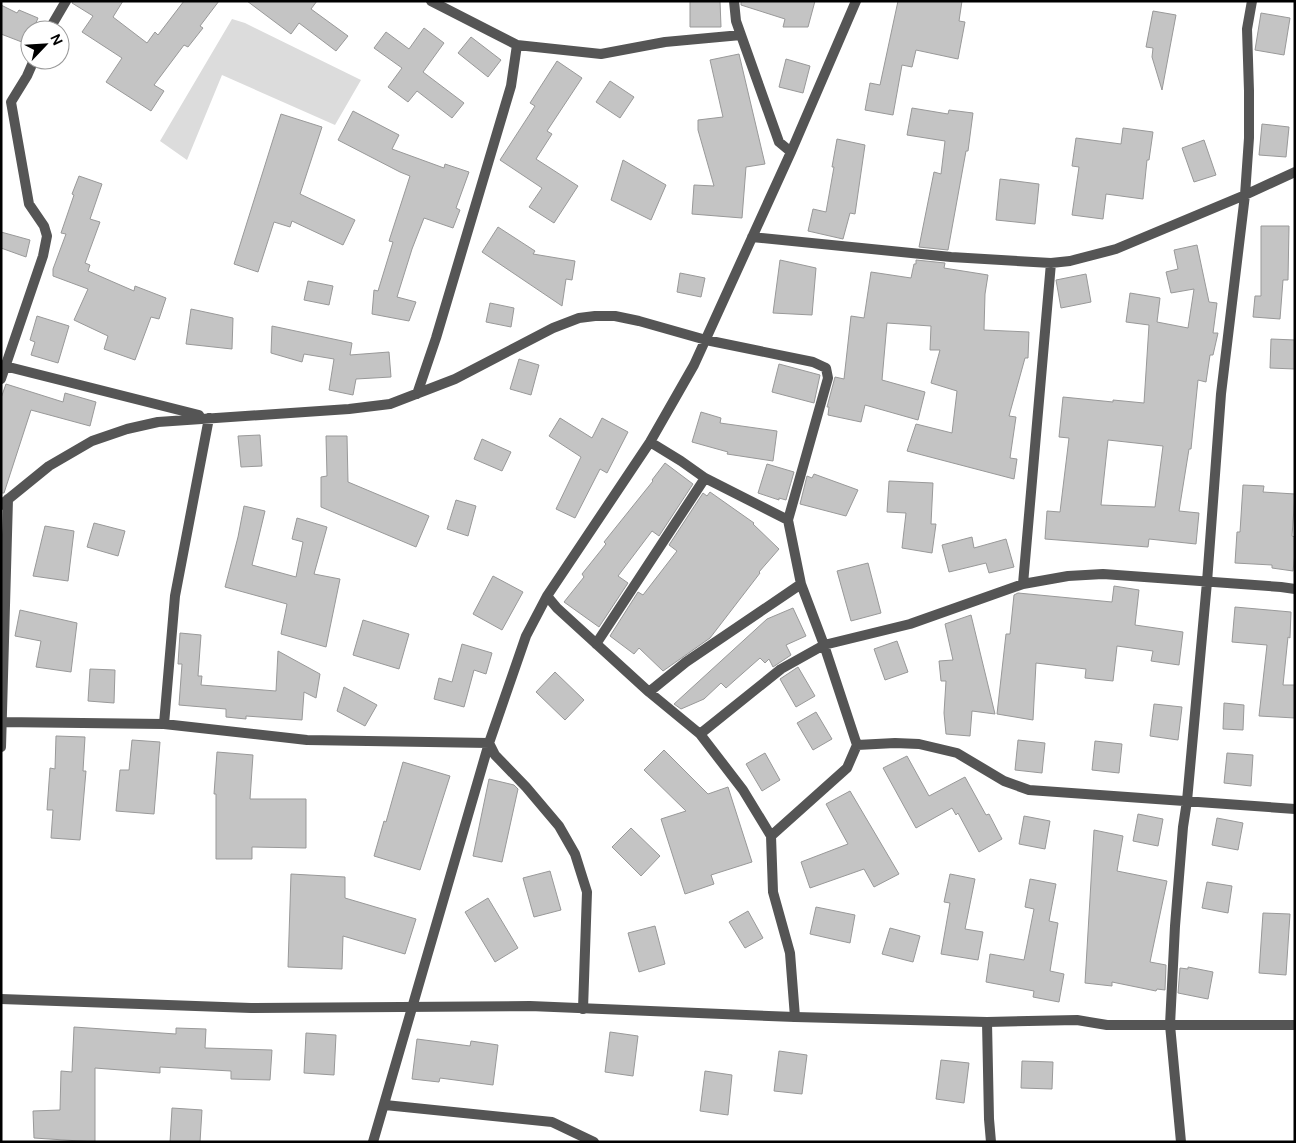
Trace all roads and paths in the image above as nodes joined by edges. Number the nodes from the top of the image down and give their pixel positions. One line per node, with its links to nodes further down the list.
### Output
1 (66, 1): 6 (street)
2 (431, 1): 8 (street)
3 (734, 1): 7 (street)
4 (856, 1): 10 (street)
5 (1252, 1): 12 (street)
6 (55, 20)
7 (741, 35): 8 (street); 10 (street)
8 (517, 45): 18 (street)
9 (30, 70): 16 (street)
10 (791, 152): 13 (street)
11 (1295, 172): 12 (street)
12 (1244, 195): 14 (street); 24 (street)
13 (752, 237): 14 (street); 15 (street)
14 (1051, 263): 26 (street)
15 (706, 340): 18 (street); 20 (street); 23 (street)
16 (4, 365): 17 (street); 19 (street)
17 (1, 379)
18 (417, 394): 19 (street)
19 (209, 418): 22 (street); 33 (street)
20 (650, 442): 21 (street); 28 (street)
21 (705, 478): 23 (street); 29 (street)
22 (4, 502): 32 (street)
23 (788, 520): 25 (street)
24 (1207, 582): 26 (street); 27 (street); 38 (street)
25 (801, 584): 30 (street); 31 (street)
26 (1023, 584): 30 (street)
27 (1295, 589)
28 (546, 596): 29 (street); 35 (street)
29 (596, 644): 31 (street)
30 (824, 645): 34 (street); 36 (street)
31 (648, 692): 34 (street)
32 (2, 722): 33 (street); 37 (street)
33 (164, 724): 35 (street)
34 (700, 734): 40 (street)
35 (489, 743): 42 (street); 43 (street)
36 (857, 745): 38 (street); 40 (street)
37 (1, 747)
38 (1187, 801): 39 (street); 46 (street)
39 (1295, 809)
40 (771, 836): 44 (street)
41 (1, 1000): 42 (street)
42 (412, 1007): 43 (street); 48 (street)
43 (583, 1009): 44 (street)
44 (795, 1017): 45 (street)
45 (988, 1022): 46 (street); 51 (street)
46 (1170, 1025): 47 (street); 52 (street)
47 (1295, 1025)
48 (385, 1104): 49 (street); 50 (street)
49 (373, 1142)
50 (594, 1142)
51 (991, 1142)
52 (1181, 1142)

